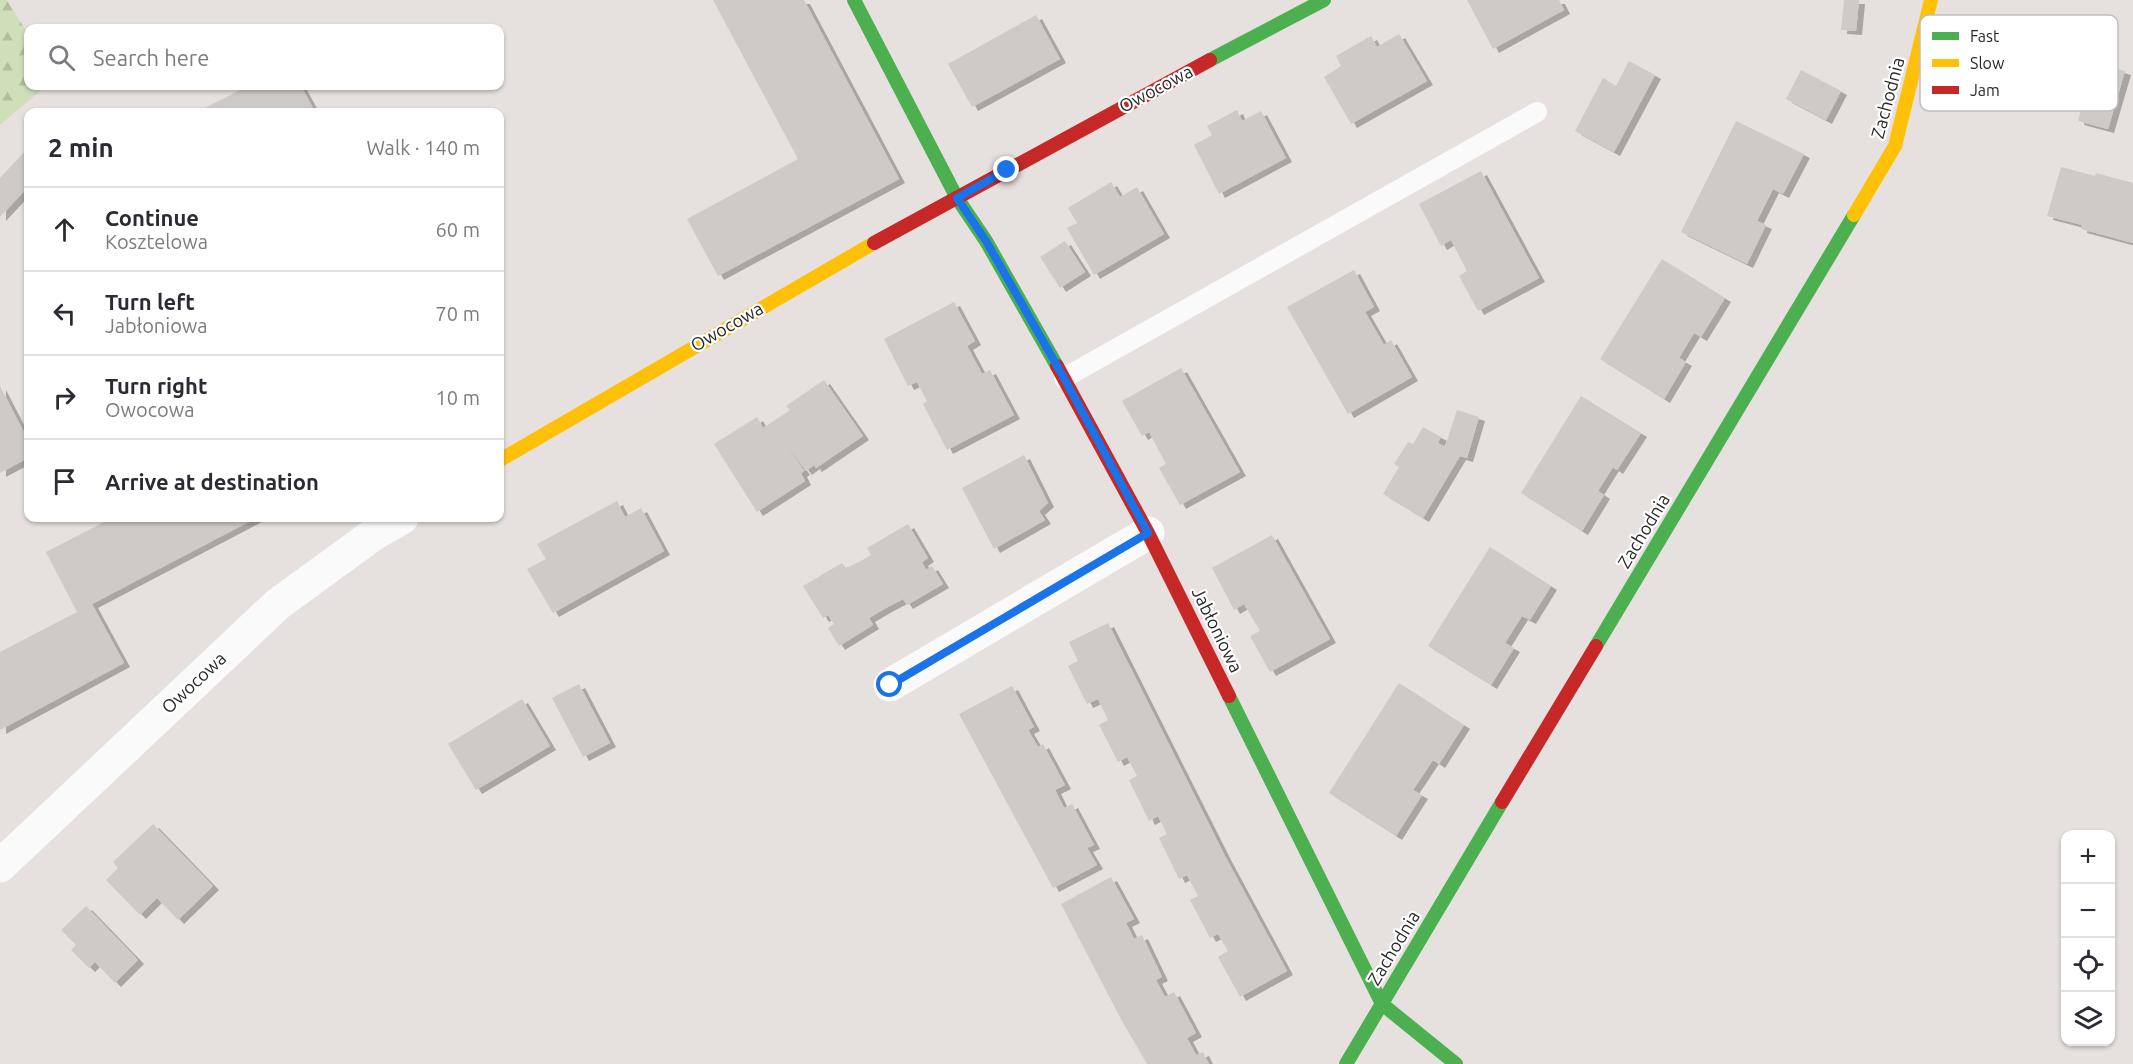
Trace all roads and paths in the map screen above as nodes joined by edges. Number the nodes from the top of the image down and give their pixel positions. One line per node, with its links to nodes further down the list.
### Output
1 (854, 0): 7 (street)
2 (1324, 0): 7 (street, Owocowa)
3 (1931, 0): 4 (street, Zachodnia)
4 (1928, 15)
5 (1920, 48): 14 (street, Zachodnia)
6 (1537, 112): 8 (lane)
7 (957, 198): 8 (street, Jabłoniowa); 9 (street, Owocowa)
8 (1064, 378): 11 (street, Jabłoniowa)
9 (504, 458)
10 (395, 522): 13 (street, Owocowa)
11 (1148, 533): 12 (street); 14 (street, Jabłoniowa)
12 (890, 685)
13 (0, 866)
14 (1382, 1004): 15 (street, Zachodnia); 16 (street, Jabłoniowa)
15 (1346, 1064)
16 (1456, 1064)

